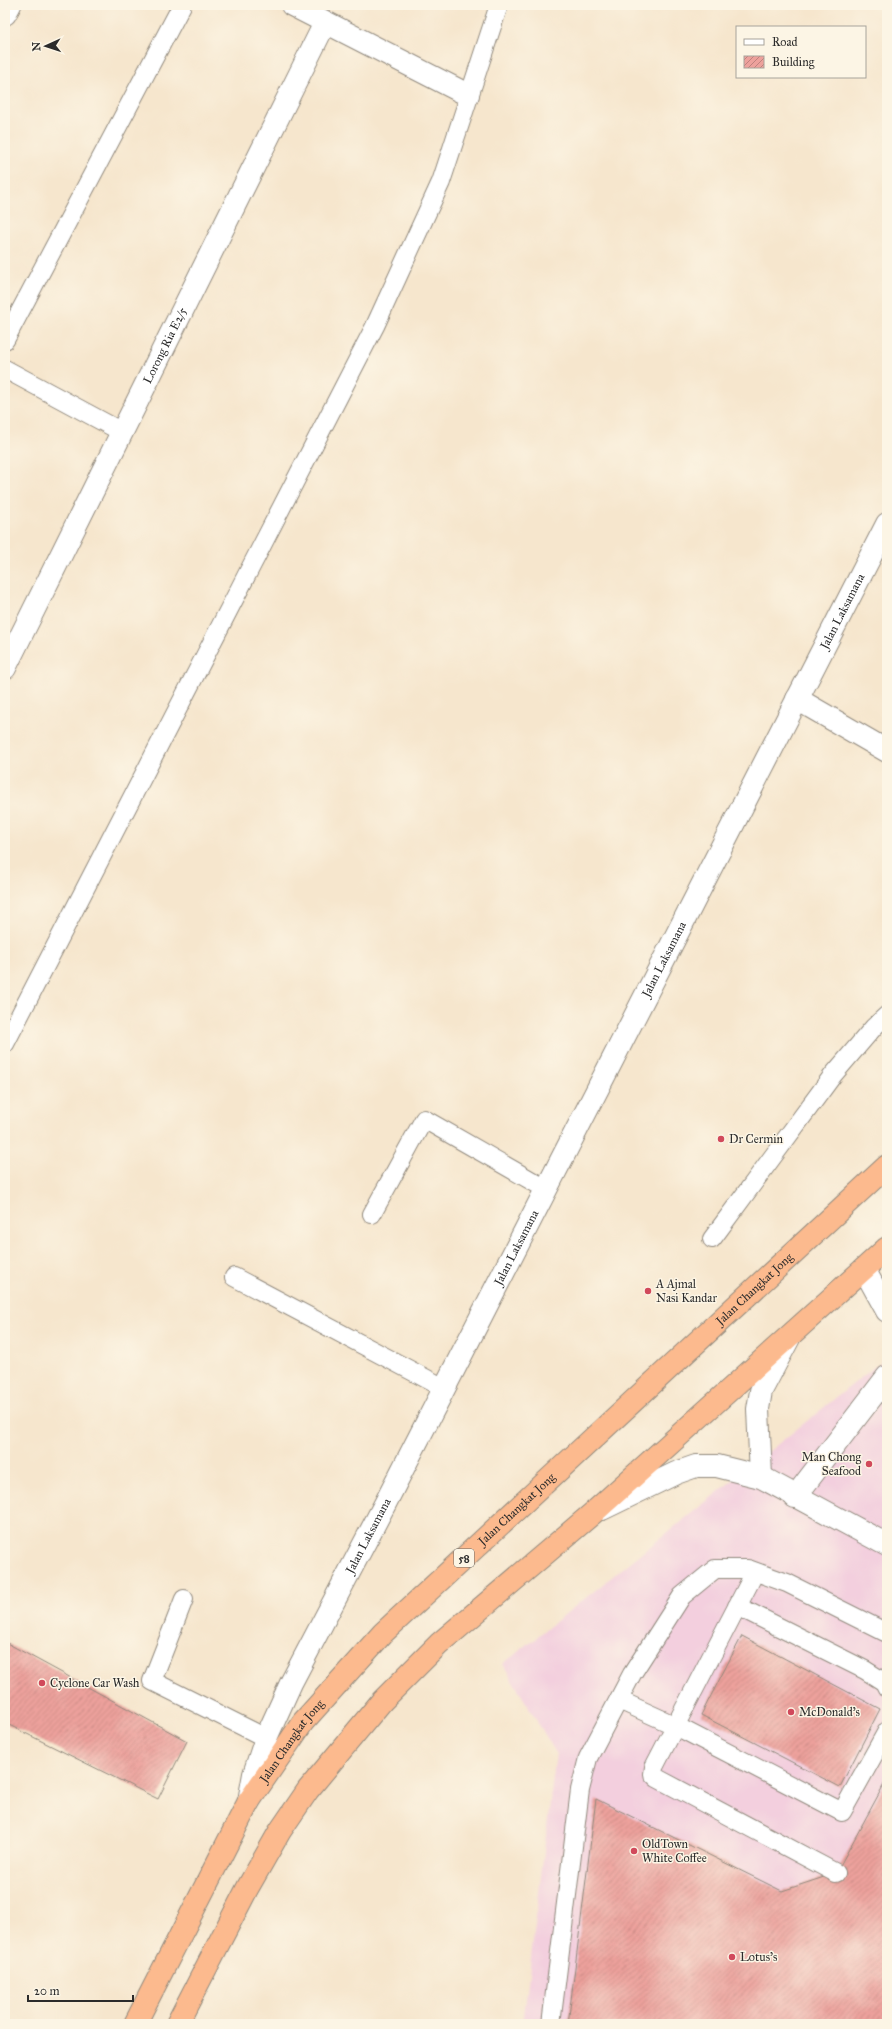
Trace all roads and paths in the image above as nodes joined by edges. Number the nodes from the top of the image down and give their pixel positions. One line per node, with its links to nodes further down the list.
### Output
1 (10, 5): 5 (street)
2 (182, 5): 8 (lane)
3 (292, 5): 6 (street)
4 (499, 5): 7 (lane)
5 (5, 14)
6 (326, 23): 7 (street); 10 (street, Lorong Ria E2/5)
7 (468, 95): 16 (lane)
8 (5, 340)
9 (5, 369): 10 (lane)
10 (122, 432): 12 (street, Lorong Ria E2/5)
11 (887, 524): 13 (street, Jalan Laksamana)
12 (5, 668)
13 (797, 699): 14 (street); 18 (street, Jalan Laksamana)
14 (887, 750)
15 (887, 1015): 20 (lane)
16 (7, 1034)
17 (887, 1166): 41 (highway, Jalan Changkat Jong / 58)
18 (546, 1189): 19 (lane); 27 (street, Jalan Laksamana)
19 (372, 1214)
20 (712, 1239)
21 (887, 1248): 22 (highway)
22 (864, 1269): 24 (street); 25 (highway)
23 (234, 1277): 27 (lane)
24 (887, 1311)
25 (789, 1338): 28 (street); 30 (highway)
26 (887, 1377): 29 (street)
27 (444, 1388): 40 (street, Jalan Laksamana)
28 (761, 1477): 29 (street); 30 (street)
29 (795, 1497): 31 (street)
30 (593, 1513): 44 (highway)
31 (887, 1545)
32 (755, 1572): 34 (lane); 35 (lane); 37 (lane)
33 (184, 1599): 40 (lane)
34 (737, 1606): 36 (lane); 38 (lane)
35 (887, 1633)
36 (887, 1688)
37 (619, 1700): 38 (lane); 45 (lane)
38 (676, 1726): 39 (lane); 42 (lane)
39 (887, 1731)
40 (266, 1738): 41 (street, Jalan Laksamana)
41 (249, 1801): 43 (highway, Jalan Changkat Jong / 58)
42 (836, 1873)
43 (135, 2024)
44 (177, 2024)
45 (551, 2024)

